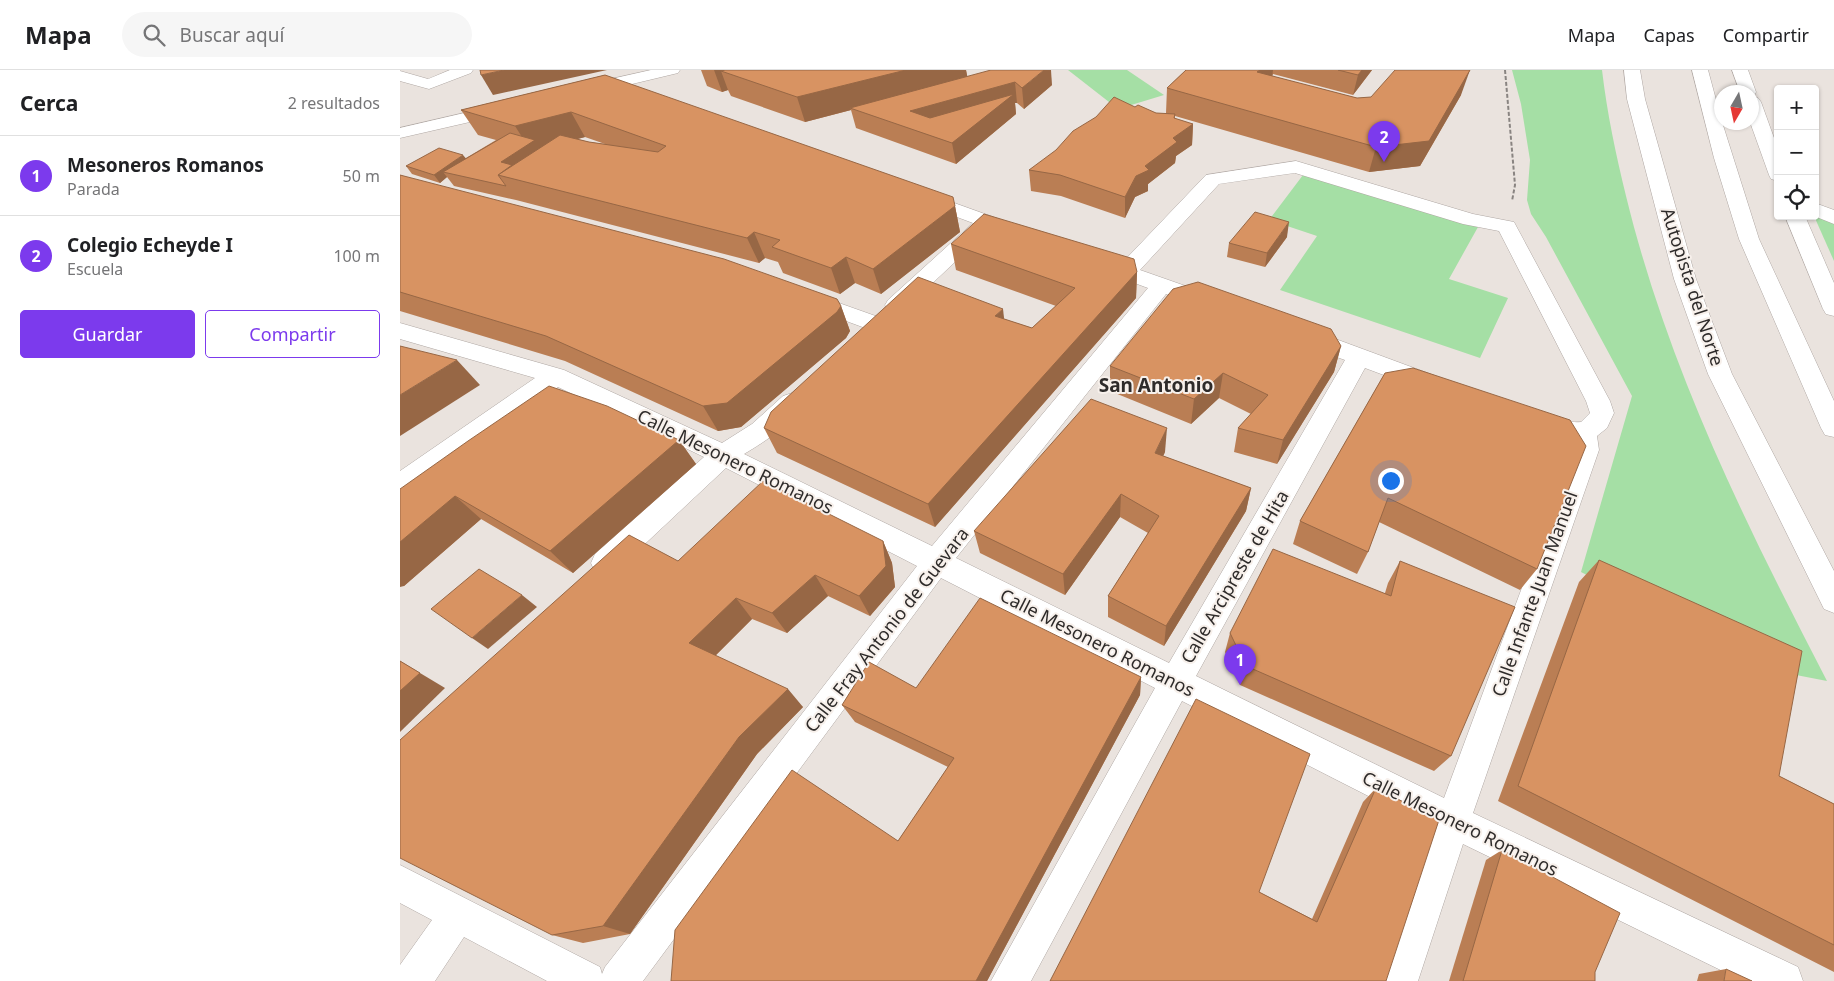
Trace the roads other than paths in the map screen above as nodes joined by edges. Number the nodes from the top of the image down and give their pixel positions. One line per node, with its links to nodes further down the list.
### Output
1 (464, 70): 6 (main road)
2 (672, 70): 7 (main road)
3 (1632, 70): 43 (main road, Autopista del Norte)
4 (1700, 70): 37 (main road)
5 (1740, 70): 8 (main road)
6 (400, 76)
7 (612, 84): 9 (main road); 10 (main road)
8 (1745, 85)
9 (573, 93)
10 (648, 97)
11 (515, 106): 13 (main road)
12 (1759, 122): 14 (main road)
13 (400, 133)
14 (1778, 175)
15 (905, 191): 19 (main road)
16 (1819, 211): 17 (main road)
17 (1834, 218)
18 (1796, 220): 24 (main road)
19 (987, 221): 20 (main road); 28 (main road)
20 (1033, 238)
21 (1080, 255): 22 (main road)
22 (1126, 272): 23 (main road); 38 (main road)
23 (1162, 285): 26 (main road); 41 (main road, Calle Fray Antonio de Guevara)
24 (1830, 289): 27 (main road)
25 (787, 292): 28 (main road)
26 (1228, 309)
27 (1834, 309)
28 (876, 324): 31 (main road)
29 (400, 330): 33 (main road, Calle Mesonero Romanos)
30 (1284, 330): 32 (main road)
31 (854, 344)
32 (1359, 357): 35 (main road); 44 (main road, Calle Arcipreste de Hita)
33 (556, 376): 39 (main road, Calle Mesonero Romanos); 40 (main road)
34 (812, 384): 39 (main road)
35 (1452, 391)
36 (1526, 418): 38 (main road)
37 (1834, 428)
38 (1584, 432): 45 (main road, Calle Infante Juan Manuel)
39 (723, 455): 41 (main road, Calle Mesonero Romanos); 42 (main road)
40 (400, 485)
41 (937, 562): 44 (main road, Calle Mesonero Romanos); 50 (main road, Calle Fray Antonio de Guevara)
42 (591, 577)
43 (1834, 600)
44 (1174, 683): 45 (main road, Calle Mesonero Romanos); 51 (main road, Calle Arcipreste de Hita)
45 (1453, 821): 52 (main road, Calle Infante Juan Manuel); 53 (main road, Calle Mesonero Romanos)
46 (400, 883): 47 (main road)
47 (458, 914): 48 (main road); 49 (main road)
48 (412, 981)
49 (586, 981)
50 (619, 981)
51 (1010, 981)
52 (1399, 981)
53 (1784, 981)

